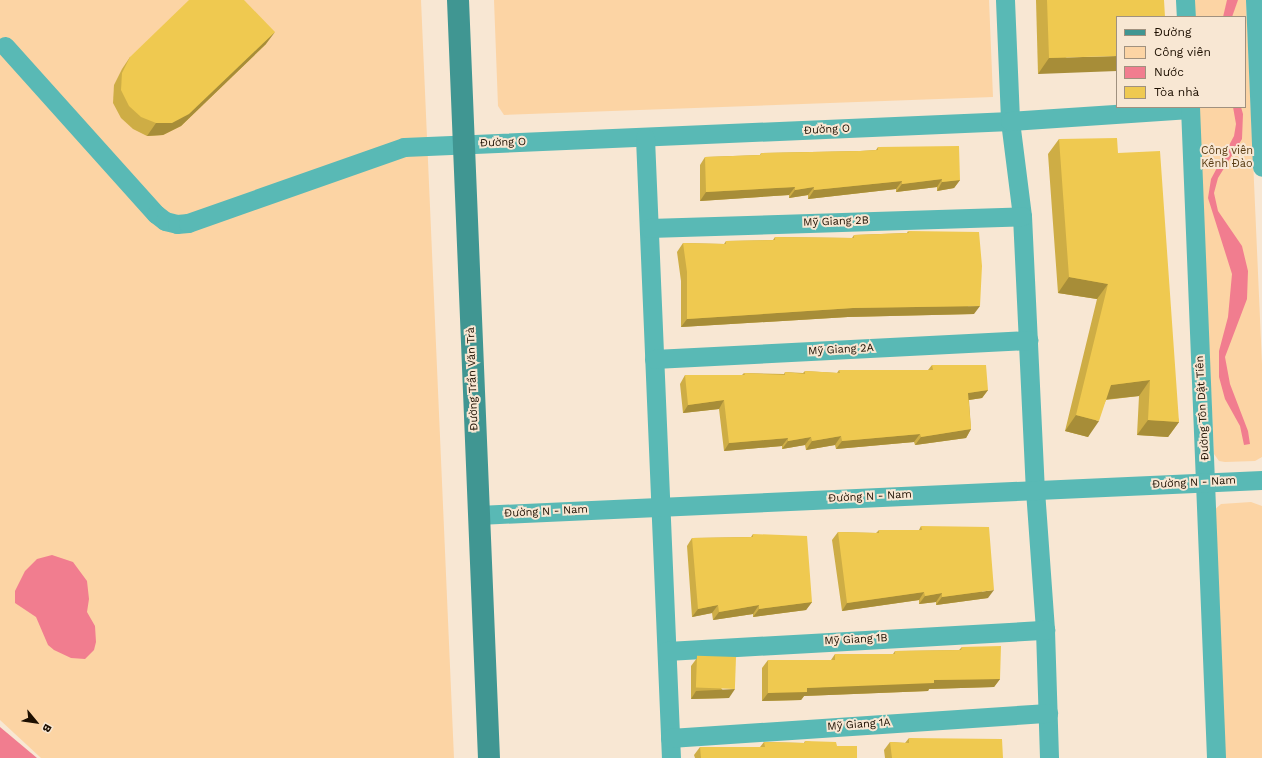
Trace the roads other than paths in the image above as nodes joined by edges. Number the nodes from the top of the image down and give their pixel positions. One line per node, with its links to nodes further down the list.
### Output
1 (458, 0): 10 (main road, Đường Trần Văn Trà)
2 (1005, 0): 8 (street)
3 (1185, 0): 5 (street)
4 (1255, 0): 11 (street)
5 (1186, 16)
6 (5, 46): 10 (street, Đường O)
7 (1190, 108): 8 (street, Đường O); 17 (street, Đường Tôn Dật Tiên)
8 (1010, 122): 9 (street, Đường O); 12 (street)
9 (645, 138): 10 (street, Đường O); 13 (street)
10 (464, 144): 20 (main road, Đường Trần Văn Trà)
11 (1262, 167)
12 (1022, 216): 13 (street, Mỹ Giang 2B); 14 (street)
13 (649, 228): 15 (street)
14 (1028, 340): 15 (street, Mỹ Giang 2A); 18 (street)
15 (654, 359): 19 (street)
16 (1262, 480): 17 (street, Đường N - Nam)
17 (1206, 483): 18 (street, Đường N - Nam); 28 (street, Đường Tôn Dật Tiên)
18 (1035, 490): 19 (street, Đường N - Nam); 21 (street)
19 (660, 506): 20 (street, Đường N - Nam); 22 (street)
20 (478, 515): 25 (main road, Đường Trần Văn Trà)
21 (1045, 630): 22 (street, Mỹ Giang 1B); 23 (street)
22 (667, 651): 24 (street)
23 (1048, 713): 24 (street, Mỹ Giang 1A); 27 (street)
24 (670, 738): 26 (street)
25 (489, 758)
26 (671, 758)
27 (1049, 758)
28 (1216, 758)

